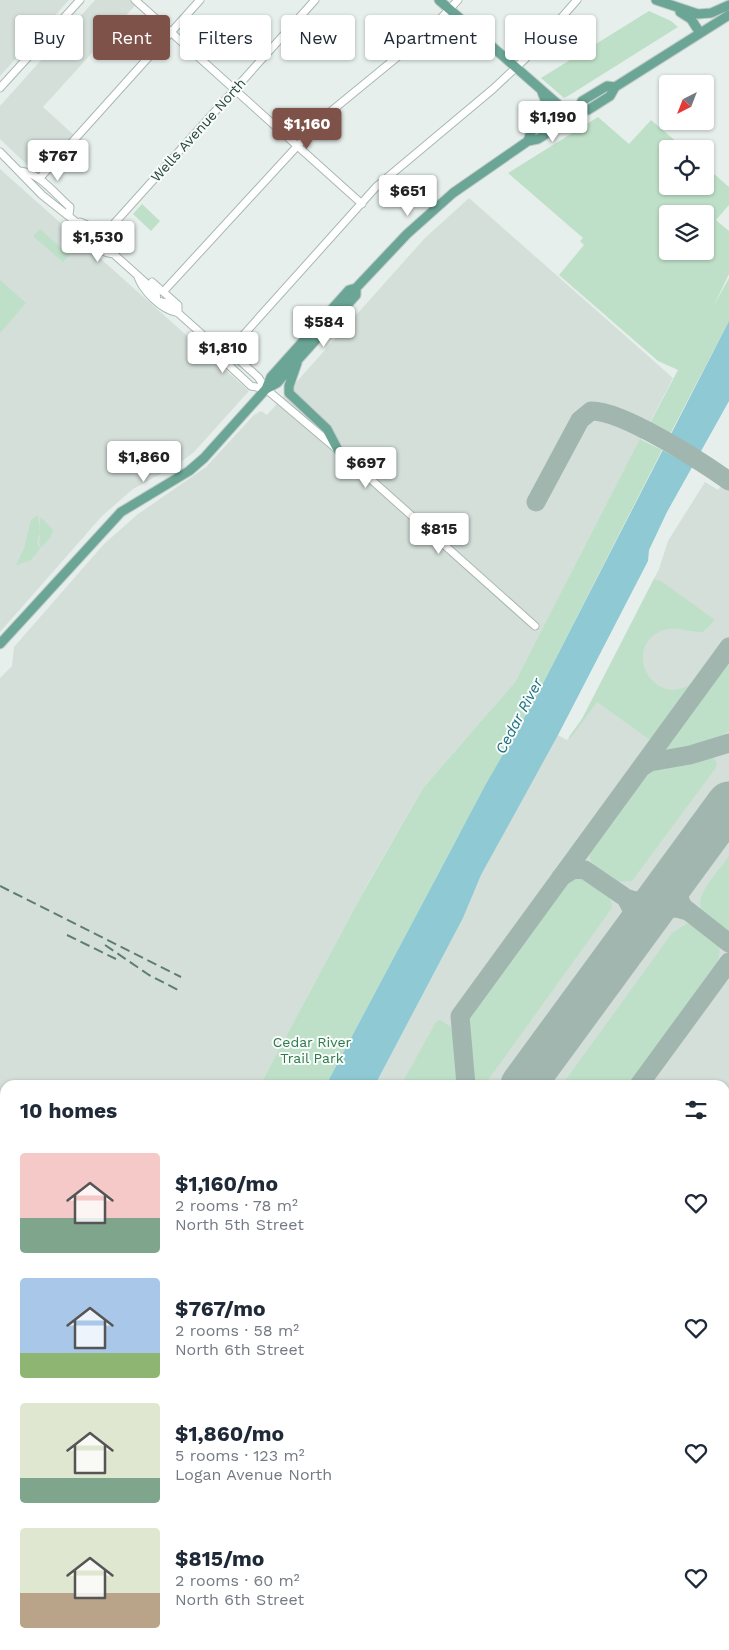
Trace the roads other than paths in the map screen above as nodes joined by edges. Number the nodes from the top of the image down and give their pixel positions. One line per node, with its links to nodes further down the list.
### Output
1 (80, 0): 15 (street)
2 (135, 0): 12 (street)
3 (200, 0): 12 (street)
4 (314, 0): 16 (street, Wells Avenue North)
5 (439, 0): 10 (main road)
6 (458, 0): 10 (street)
7 (577, 0): 14 (street)
8 (656, 0): 9 (main road); 13 (main road)
9 (729, 4)
10 (450, 9): 14 (main road); 20 (street)
11 (729, 15): 13 (main road)
12 (172, 33): 16 (street); 23 (street)
13 (700, 33): 18 (main road)
14 (516, 68): 17 (main road); 24 (street)
15 (0, 88)
16 (235, 89): 20 (street); 27 (street, Wells Avenue North)
17 (540, 90): 18 (main road); 19 (main road)
18 (569, 114): 19 (main road)
19 (530, 136): 30 (main road)
20 (297, 145): 24 (street); 31 (street)
21 (0, 152): 22 (street)
22 (20, 171): 23 (street); 25 (street)
23 (39, 179): 25 (street)
24 (362, 204): 34 (street)
25 (69, 215): 26 (street)
26 (76, 221): 27 (street); 28 (street)
27 (102, 237): 28 (street)
28 (114, 254): 29 (street)
29 (138, 276): 31 (street); 32 (street)
30 (356, 288): 35 (main road); 36 (main road)
31 (163, 292): 32 (street)
32 (178, 313): 33 (street)
33 (205, 337): 34 (street); 36 (street)
34 (230, 352): 36 (street)
35 (298, 359): 36 (main road); 37 (main road)
36 (266, 389): 37 (street); 39 (main road)
37 (338, 450): 38 (street)
38 (535, 626)
39 (0, 644)

